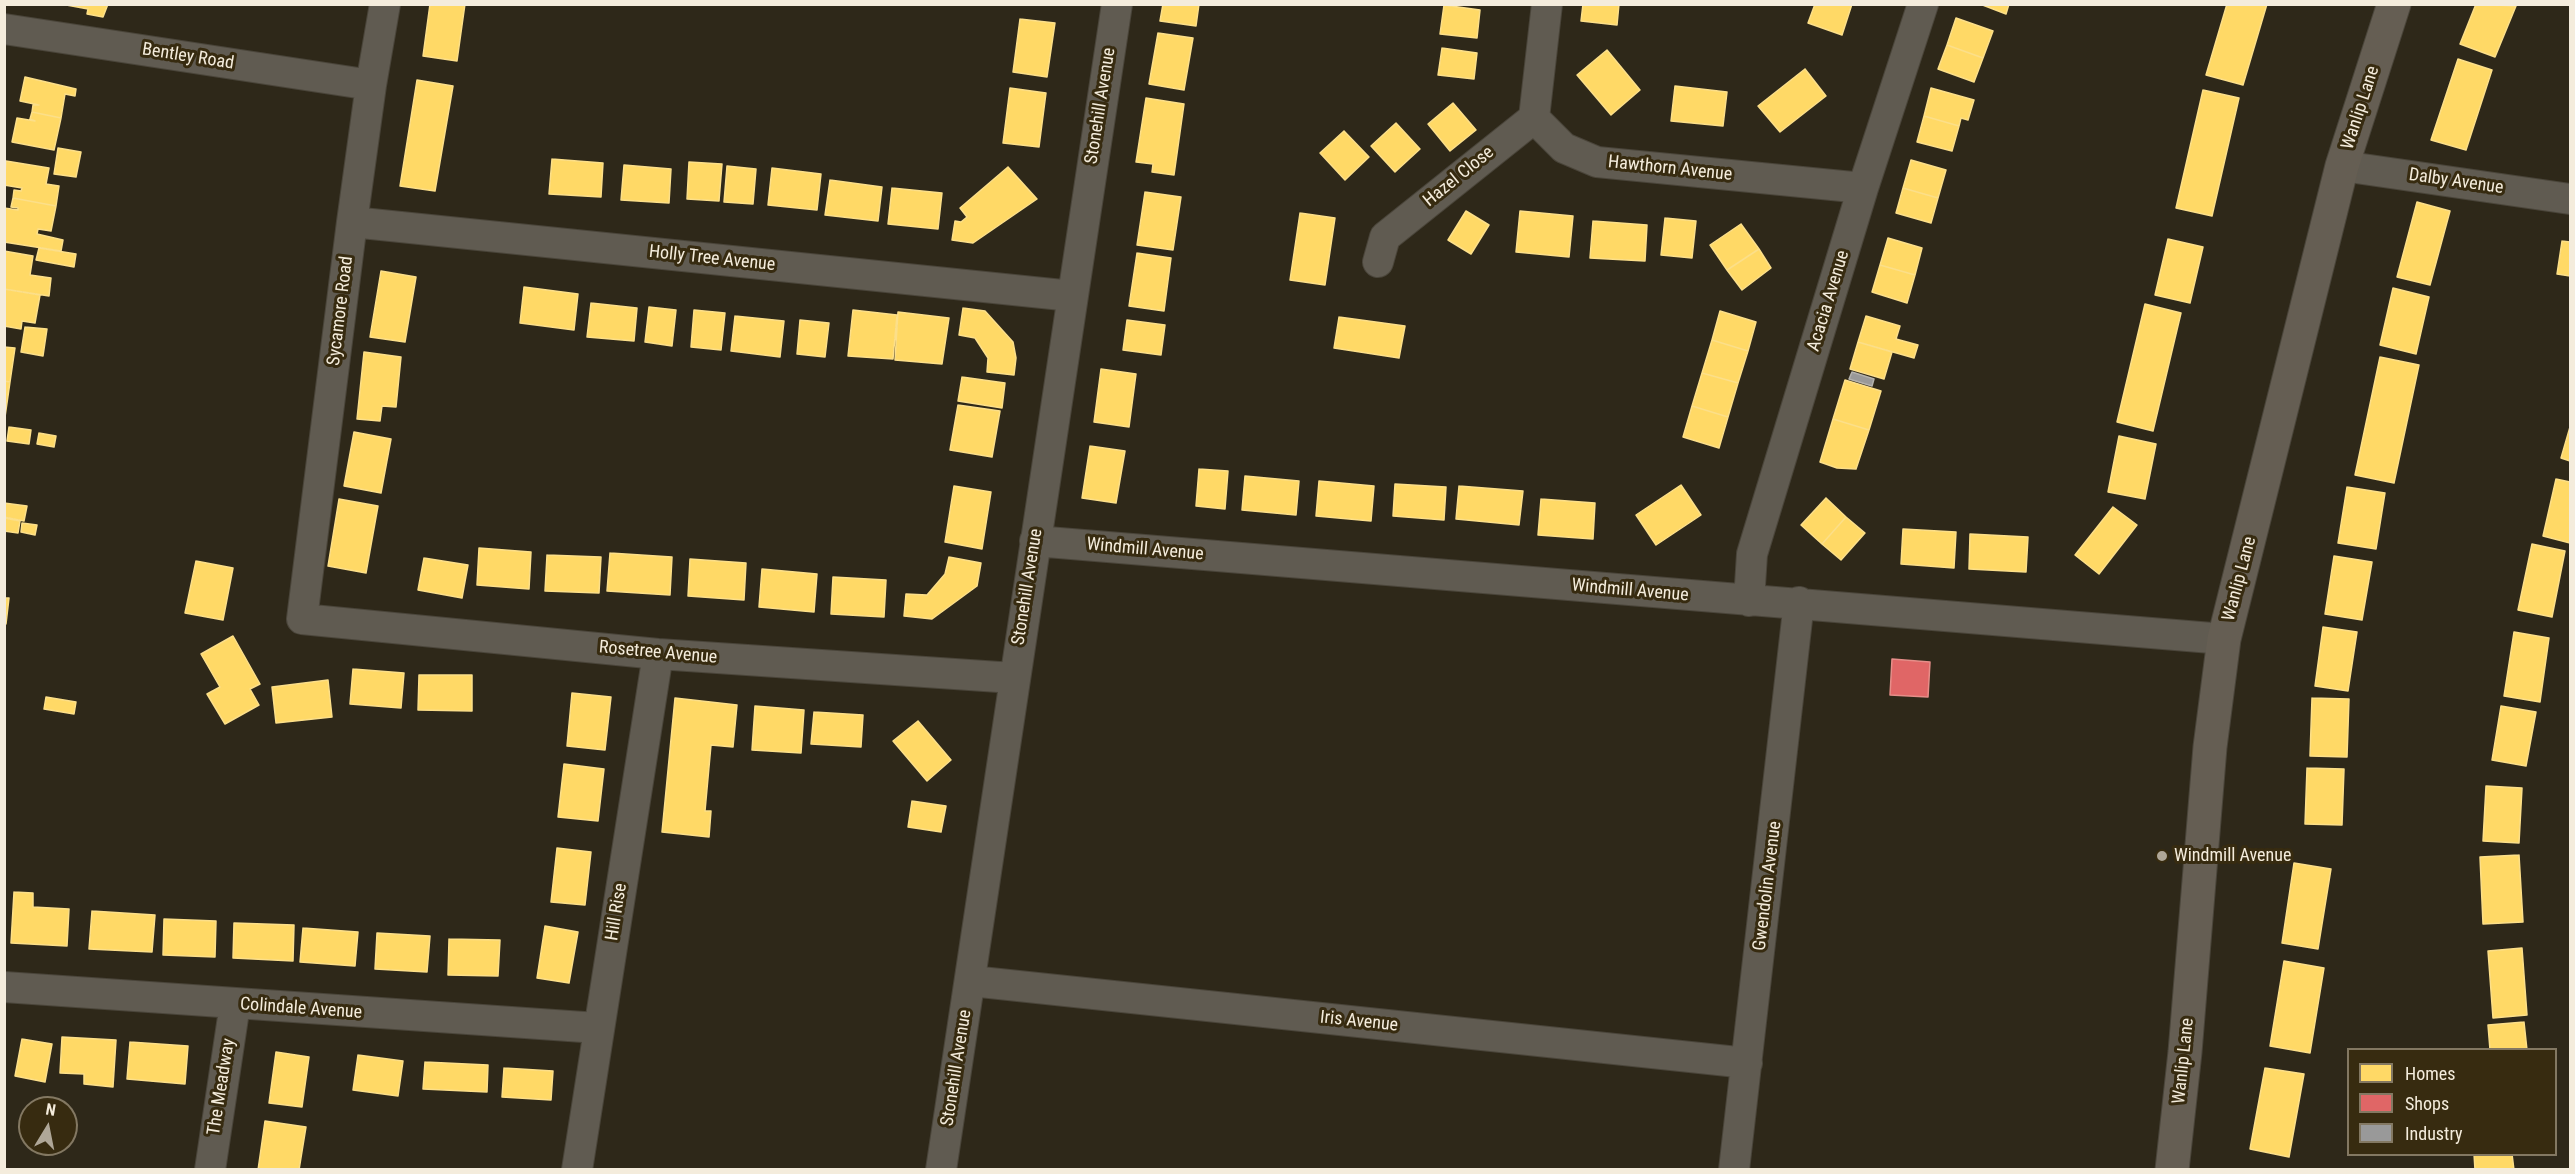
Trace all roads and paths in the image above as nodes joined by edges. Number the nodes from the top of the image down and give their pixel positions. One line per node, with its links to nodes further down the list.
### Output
1 (385, 4): 7 (street, Sycamore Road)
2 (1117, 4): 14 (street, Stonehill Avenue)
3 (1547, 4): 8 (street)
4 (1923, 4): 10 (street, Acacia Avenue)
5 (2394, 4): 9 (street, Wanlip Lane)
6 (4, 29): 7 (street, Bentley Road)
7 (370, 85): 12 (street, Sycamore Road)
8 (1534, 118): 10 (street, Hawthorn Avenue); 13 (street, Hazel Close)
9 (2343, 166): 11 (street, Dalby Avenue); 19 (street, Wanlip Lane)
10 (1863, 188): 16 (street, Acacia Avenue)
11 (2571, 199)
12 (352, 222): 14 (street, Holly Tree Avenue); 18 (street, Sycamore Road)
13 (1382, 238)
14 (1072, 296): 15 (street, Stonehill Avenue)
15 (1035, 541): 16 (street, Windmill Avenue); 21 (street, Stonehill Avenue)
16 (1749, 601): 17 (street, Windmill Avenue)
17 (1799, 602): 19 (street, Windmill Avenue); 26 (street, Gwendolin Avenue)
18 (302, 619): 20 (street, Rosetree Avenue)
19 (2224, 639): 31 (street, Wanlip Lane)
20 (658, 654): 21 (street, Rosetree Avenue); 25 (street, Hill Rise)
21 (1014, 678): 22 (street, Stonehill Avenue)
22 (971, 981): 26 (street, Iris Avenue); 29 (street, Stonehill Avenue)
23 (4, 987): 24 (street, Colindale Avenue)
24 (235, 1004): 25 (street, Colindale Avenue); 27 (street, The Meadway)
25 (598, 1028): 28 (street, Hill Rise)
26 (1747, 1063): 30 (street, Gwendolin Avenue)
27 (210, 1170)
28 (577, 1170)
29 (940, 1170)
30 (1734, 1170)
31 (2172, 1170)

